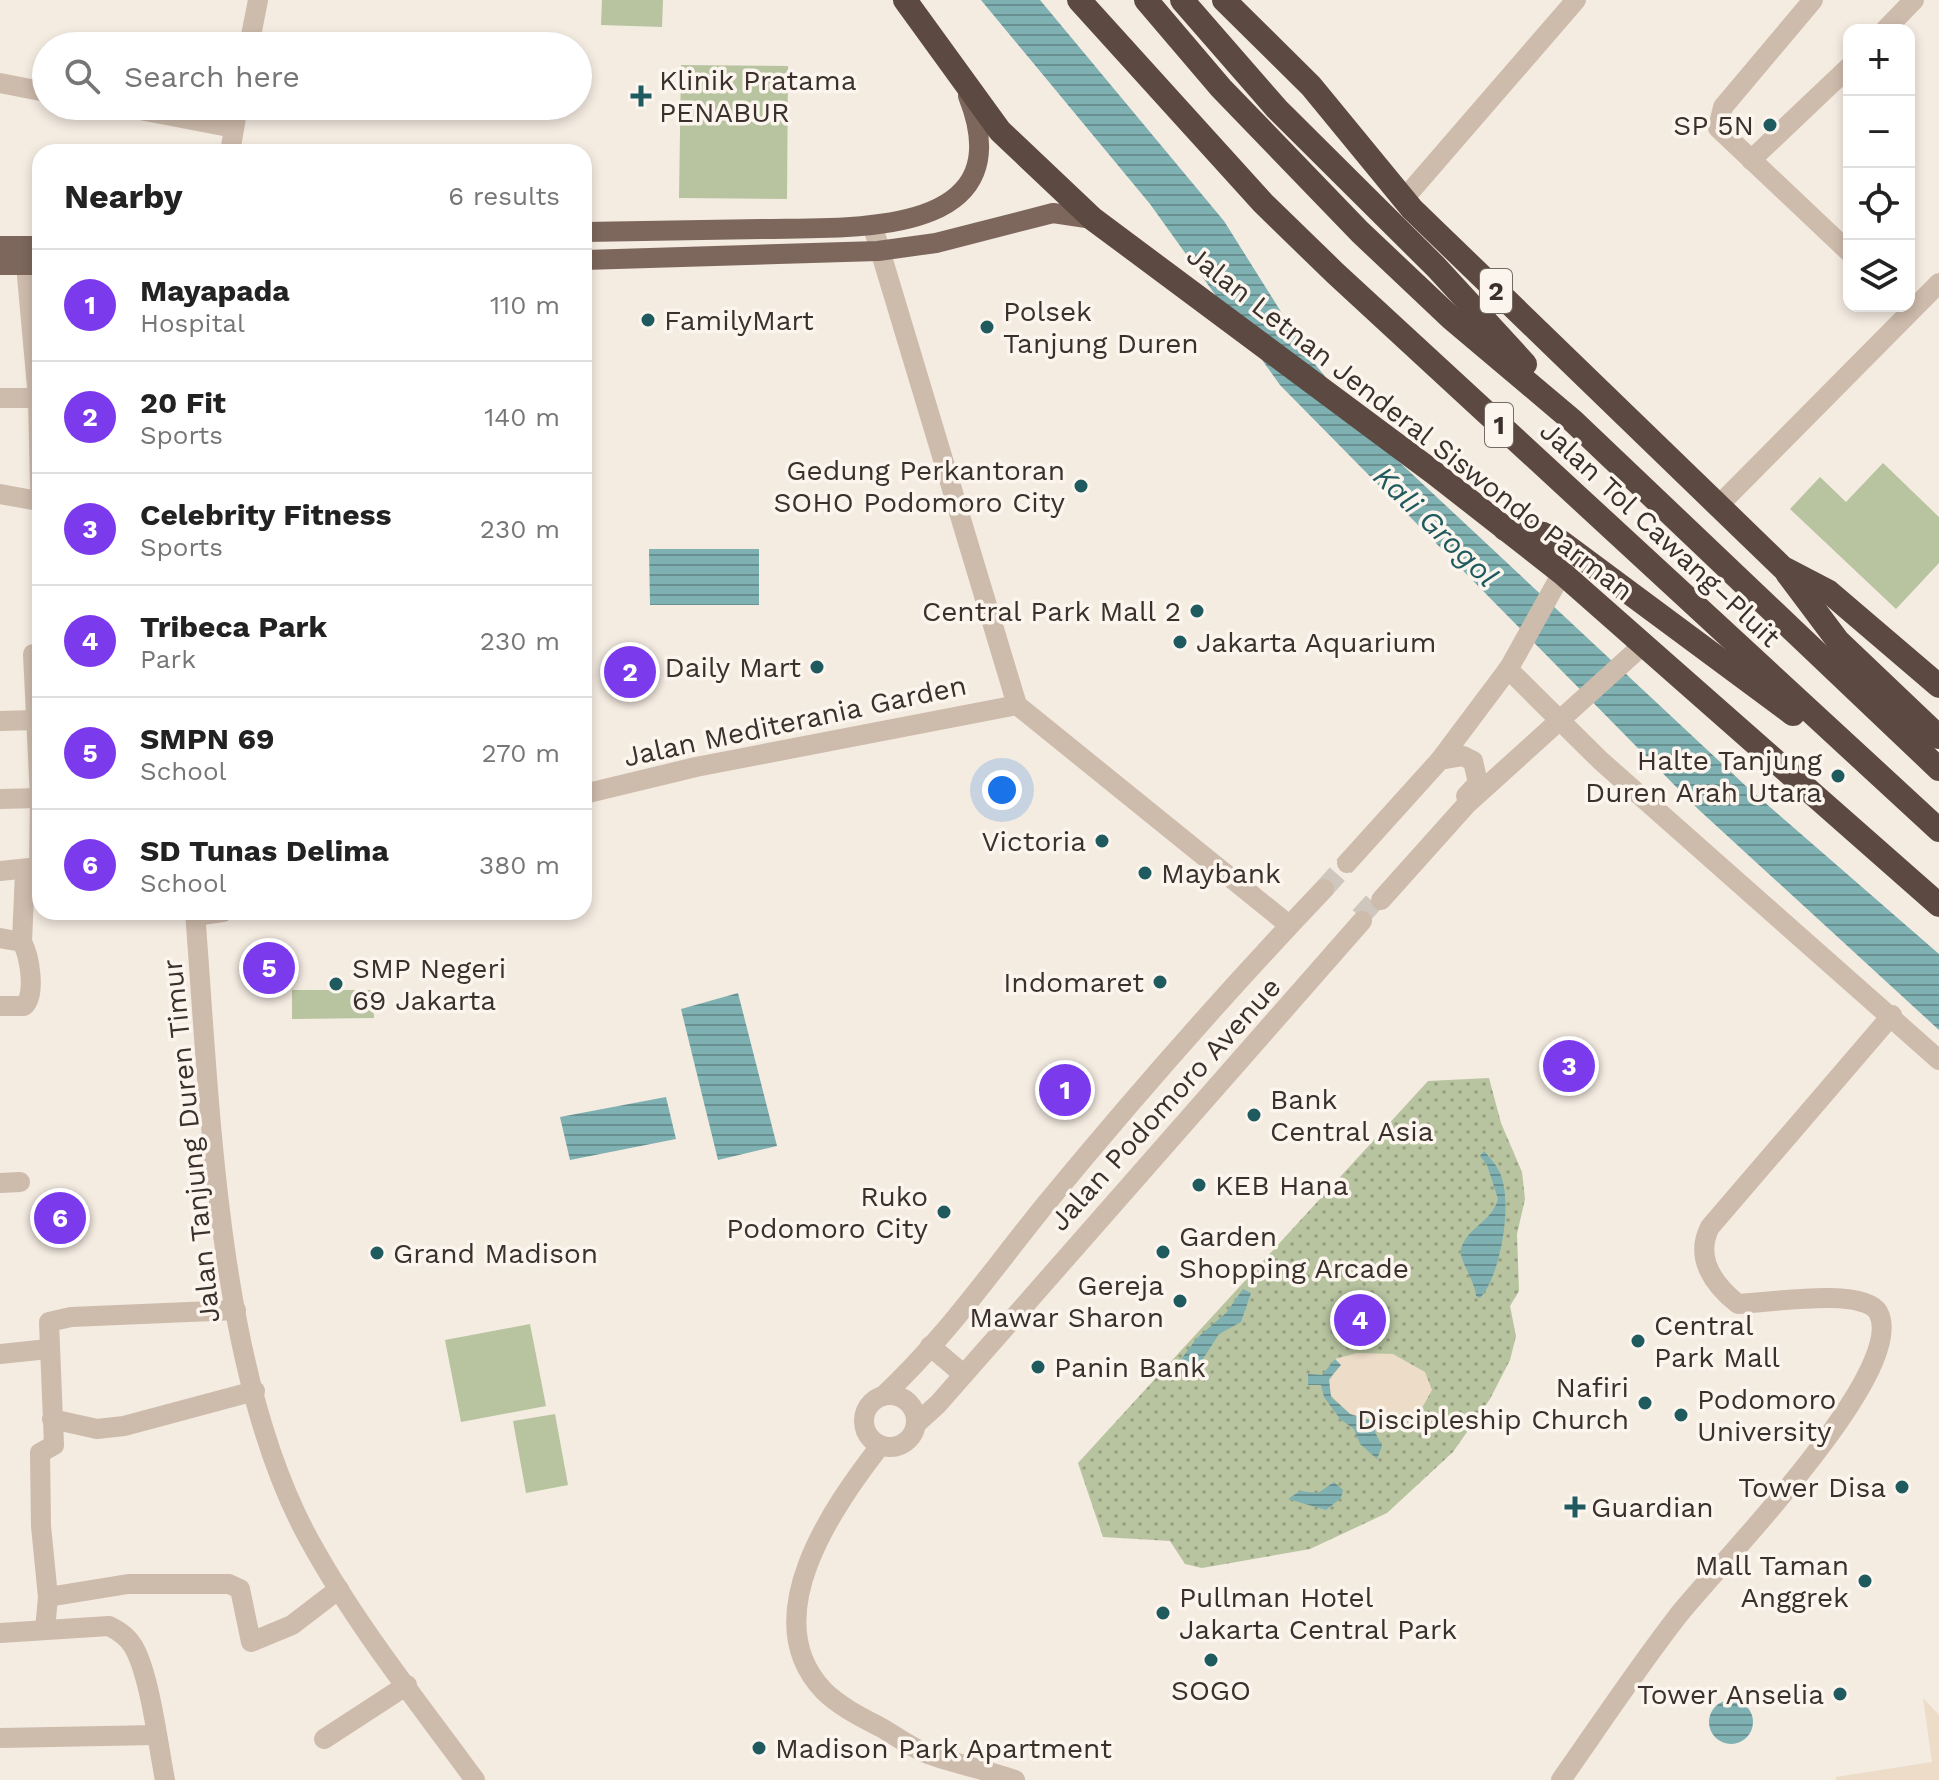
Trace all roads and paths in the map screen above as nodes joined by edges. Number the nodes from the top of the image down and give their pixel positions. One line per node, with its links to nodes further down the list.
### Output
1 (258, 0): 11 (street)
2 (905, 0): 14 (highway, Jalan Letnan Jenderal Siswondo Parman)
3 (1079, 0): 51 (highway, Jalan Tol Cawang–Pluit / 1)
4 (1146, 0): 37 (highway, Jalan Tol Cawang–Pluit / 1)
5 (1182, 0): 37 (highway)
6 (1224, 0): 21 (highway, 2)
7 (1576, 0): 21 (street)
8 (1813, 0): 20 (street)
9 (1914, 0): 10 (street)
10 (1891, 24)
11 (252, 32)
12 (1843, 73): 20 (street)
13 (0, 83): 15 (street)
14 (963, 85): 22 (highway, Jalan Letnan Jenderal Siswondo Parman); 23 (main road)
15 (32, 89)
16 (192, 120): 18 (street)
17 (235, 120): 18 (street)
18 (234, 128): 19 (street)
19 (231, 144)
20 (1751, 160): 27 (street)
21 (1403, 200): 40 (highway, 2)
22 (1093, 219): 28 (main road); 41 (highway, Jalan Letnan Jenderal Siswondo Parman)
23 (873, 227): 24 (main road); 28 (street)
24 (592, 232)
25 (0, 246): 26 (main road)
26 (32, 246)
27 (1843, 246)
28 (878, 251): 29 (main road); 47 (street)
29 (592, 260)
30 (0, 265): 31 (main road)
31 (32, 265)
32 (1939, 283): 33 (street)
33 (1915, 303)
34 (1905, 312): 40 (street)
35 (0, 398): 36 (street)
36 (32, 398)
37 (1573, 421): 54 (highway, Jalan Tol Cawang–Pluit / 1)
38 (0, 494): 39 (street)
39 (32, 500)
40 (1719, 505): 42 (highway, 2)
41 (1505, 529): 43 (highway, Jalan Letnan Jenderal Siswondo Parman); 51 (highway)
42 (1783, 568): 46 (highway, 2); 52 (highway)
43 (1562, 573): 44 (highway, Jalan Letnan Jenderal Siswondo Parman); 45 (street)
44 (1644, 644): 48 (street); 64 (highway, Jalan Letnan Jenderal Siswondo Parman)
45 (1508, 668): 48 (street); 53 (street)
46 (1939, 686)
47 (1017, 705): 55 (street, Jalan Mediterania Garden); 67 (street)
48 (1562, 719): 53 (street); 71 (street)
49 (32, 720): 50 (street)
50 (0, 721)
51 (1821, 725): 58 (highway, Jalan Tol Cawang–Pluit / 1)
52 (1939, 737)
53 (1440, 760): 59 (street)
54 (1939, 769)
55 (592, 792)
56 (32, 798): 57 (street)
57 (0, 799)
58 (1939, 830)
59 (1347, 863)
60 (32, 869): 62 (street)
61 (0, 871): 62 (street)
62 (25, 871): 69 (street)
63 (1324, 889): 67 (street, Jalan Podomoro Avenue)
64 (1939, 905)
65 (1361, 919): 77 (street, Jalan Podomoro Avenue)
66 (196, 920): 73 (street, Jalan Tanjung Duren Timur)
67 (1289, 925): 74 (street, Jalan Podomoro Avenue)
68 (0, 938): 69 (street)
69 (22, 942): 70 (street)
70 (3, 1006)
71 (1892, 1015): 72 (street); 96 (street)
72 (1939, 1060)
73 (236, 1310): 75 (street); 78 (street, Jalan Tanjung Duren Timur)
74 (930, 1346): 77 (street); 79 (street, Jalan Podomoro Avenue)
75 (48, 1349): 76 (street); 80 (street)
76 (0, 1354)
77 (963, 1374): 81 (street, Jalan Podomoro Avenue)
78 (255, 1391): 80 (street); 84 (street, Jalan Tanjung Duren Timur)
79 (883, 1396): 81 (street); 82 (street)
80 (52, 1419): 85 (street)
81 (917, 1423): 82 (street)
82 (880, 1446): 95 (street)
83 (99, 1588): 84 (street); 85 (street); 86 (street)
84 (339, 1589): 89 (street, Jalan Tanjung Duren Timur)
85 (48, 1597): 87 (street)
86 (99, 1626): 87 (street); 90 (street)
87 (45, 1630): 88 (street)
88 (0, 1633)
89 (407, 1685): 92 (street); 94 (street, Jalan Tanjung Duren Timur)
90 (156, 1735): 91 (street); 93 (street)
91 (0, 1738)
92 (324, 1739)
93 (165, 1780)
94 (475, 1780)
95 (1015, 1780)
96 (1561, 1780)

